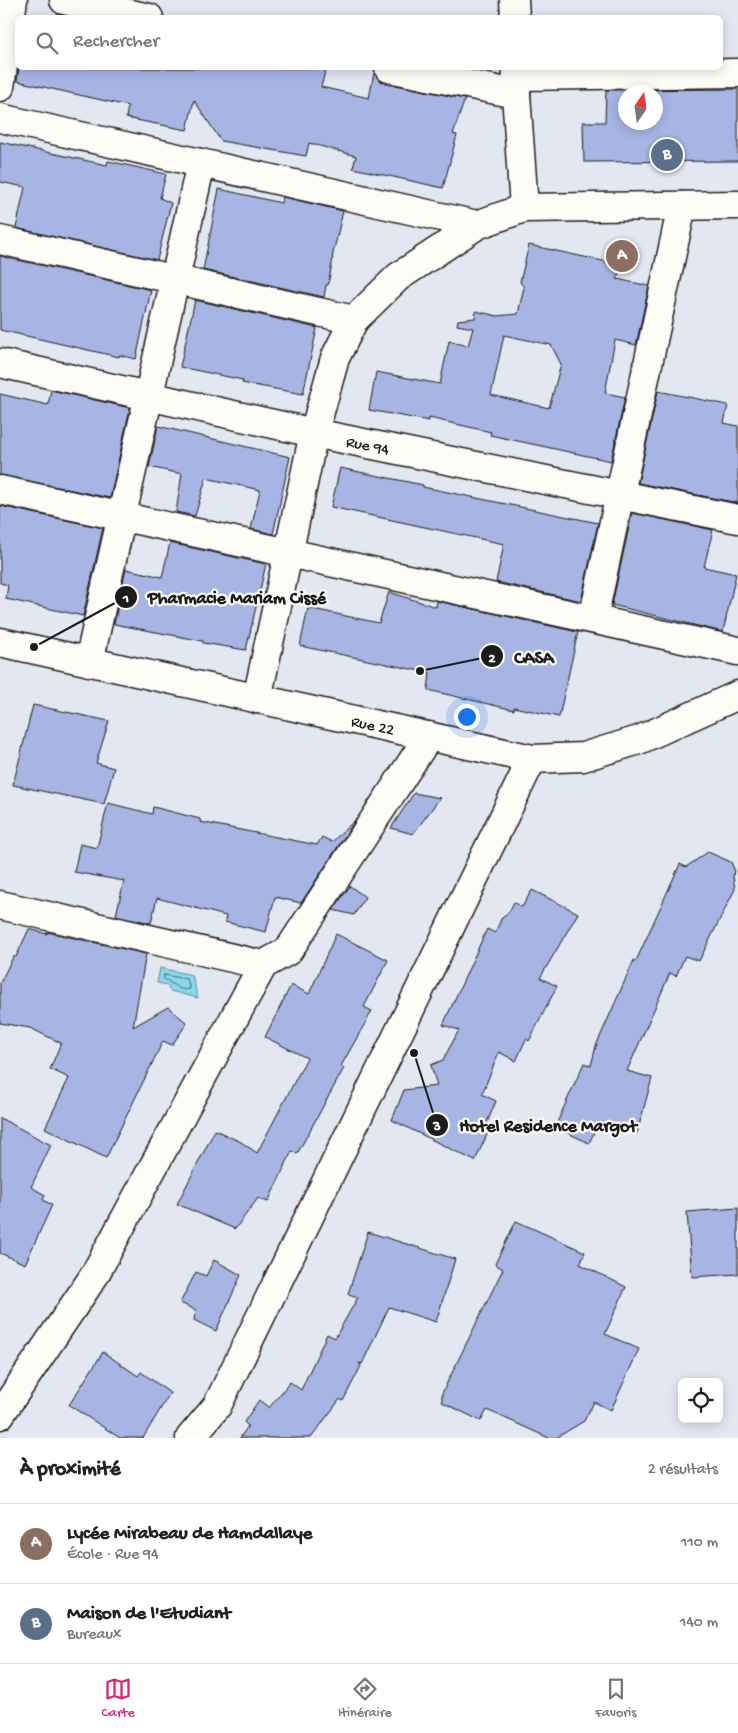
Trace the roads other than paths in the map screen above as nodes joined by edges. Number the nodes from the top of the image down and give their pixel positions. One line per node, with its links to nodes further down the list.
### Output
1 (13, 0): 9 (street)
2 (64, 0): 4 (street)
3 (514, 0): 5 (street)
4 (134, 15)
5 (515, 15)
6 (412, 70): 8 (street)
7 (738, 74): 8 (street)
8 (517, 79): 14 (street)
9 (0, 87)
10 (0, 118): 11 (street)
11 (201, 163): 15 (street); 17 (street)
12 (682, 206): 13 (street); 14 (street); 23 (street)
13 (736, 206)
14 (524, 208): 15 (street)
15 (477, 225): 18 (street)
16 (0, 240): 17 (street)
17 (175, 280): 18 (street); 20 (street)
18 (354, 320): 21 (street)
19 (0, 363): 20 (street, Rue 94)
20 (149, 396): 21 (street, Rue 94); 24 (street)
21 (314, 433): 23 (street, Rue 94); 26 (street)
22 (0, 490): 24 (street)
23 (621, 495): 25 (street, Rue 94); 27 (street)
24 (122, 516): 26 (street); 30 (street)
25 (738, 519)
26 (288, 552): 27 (street); 32 (street)
27 (593, 619): 29 (street)
28 (0, 642): 30 (street, Rue 22)
29 (738, 651)
30 (89, 662): 32 (street, Rue 22)
31 (738, 695): 34 (street, Rue 22)
32 (257, 698): 33 (street, Rue 22)
33 (429, 736): 34 (street, Rue 22); 36 (street)
34 (532, 759): 38 (street)
35 (0, 905): 36 (street)
36 (263, 965): 37 (street)
37 (0, 1415)
38 (190, 1438)

